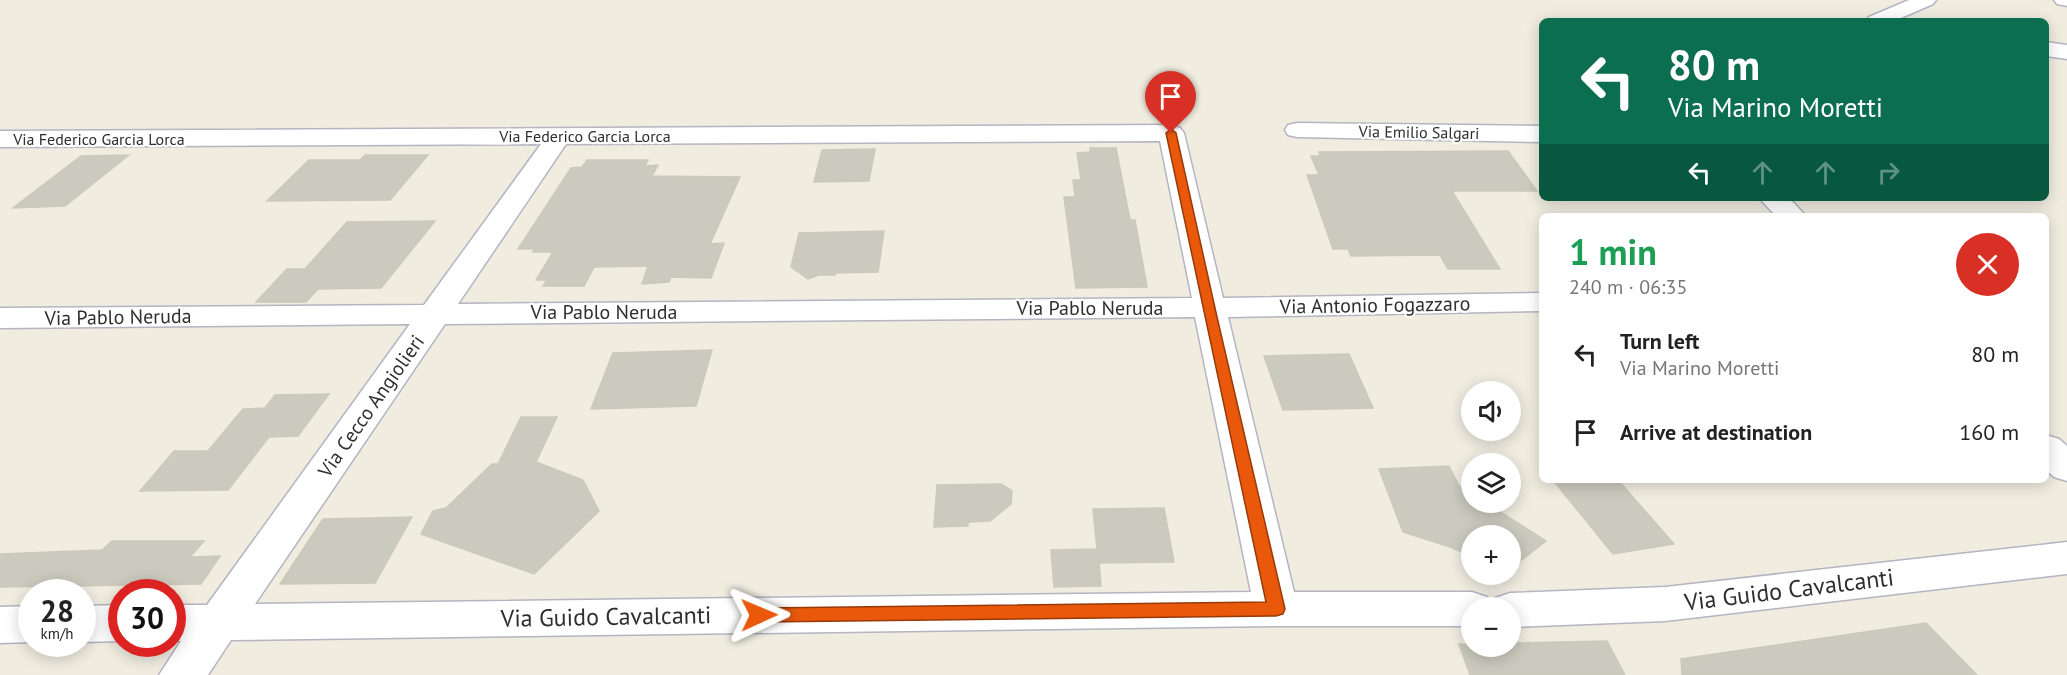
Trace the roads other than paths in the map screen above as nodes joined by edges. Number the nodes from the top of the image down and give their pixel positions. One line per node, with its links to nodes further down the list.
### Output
1 (1926, 0): 2 (street)
2 (1886, 18)
3 (2049, 49): 4 (street)
4 (2067, 52)
5 (1297, 130): 6 (street, Via Emilio Salgari)
6 (1539, 134)
7 (559, 136): 8 (street, Via Federico Garcia Lorca); 12 (street, Via Federico Garcia Lorca); 13 (street, Via Cecco Angiolieri)
8 (0, 139)
9 (1776, 201): 10 (street)
10 (1789, 213)
11 (1539, 302): 12 (street, Via Antonio Fogazzaro)
12 (1208, 307): 13 (street, Via Pablo Neruda); 18 (street)
13 (437, 313): 14 (street, Via Pablo Neruda); 21 (street, Via Cecco Angiolieri)
14 (0, 318)
15 (2049, 451): 16 (street)
16 (2067, 468)
17 (2067, 558): 20 (street, Via Guido Cavalcanti)
18 (1276, 609): 19 (street, Via Guido Cavalcanti); 21 (street, Via Guido Cavalcanti)
19 (1461, 609)
20 (1521, 610)
21 (220, 622): 22 (street, Via Guido Cavalcanti); 25 (street, Via Cecco Angiolieri)
22 (186, 623)
23 (18, 624): 24 (street)
24 (0, 625)
25 (183, 675)

